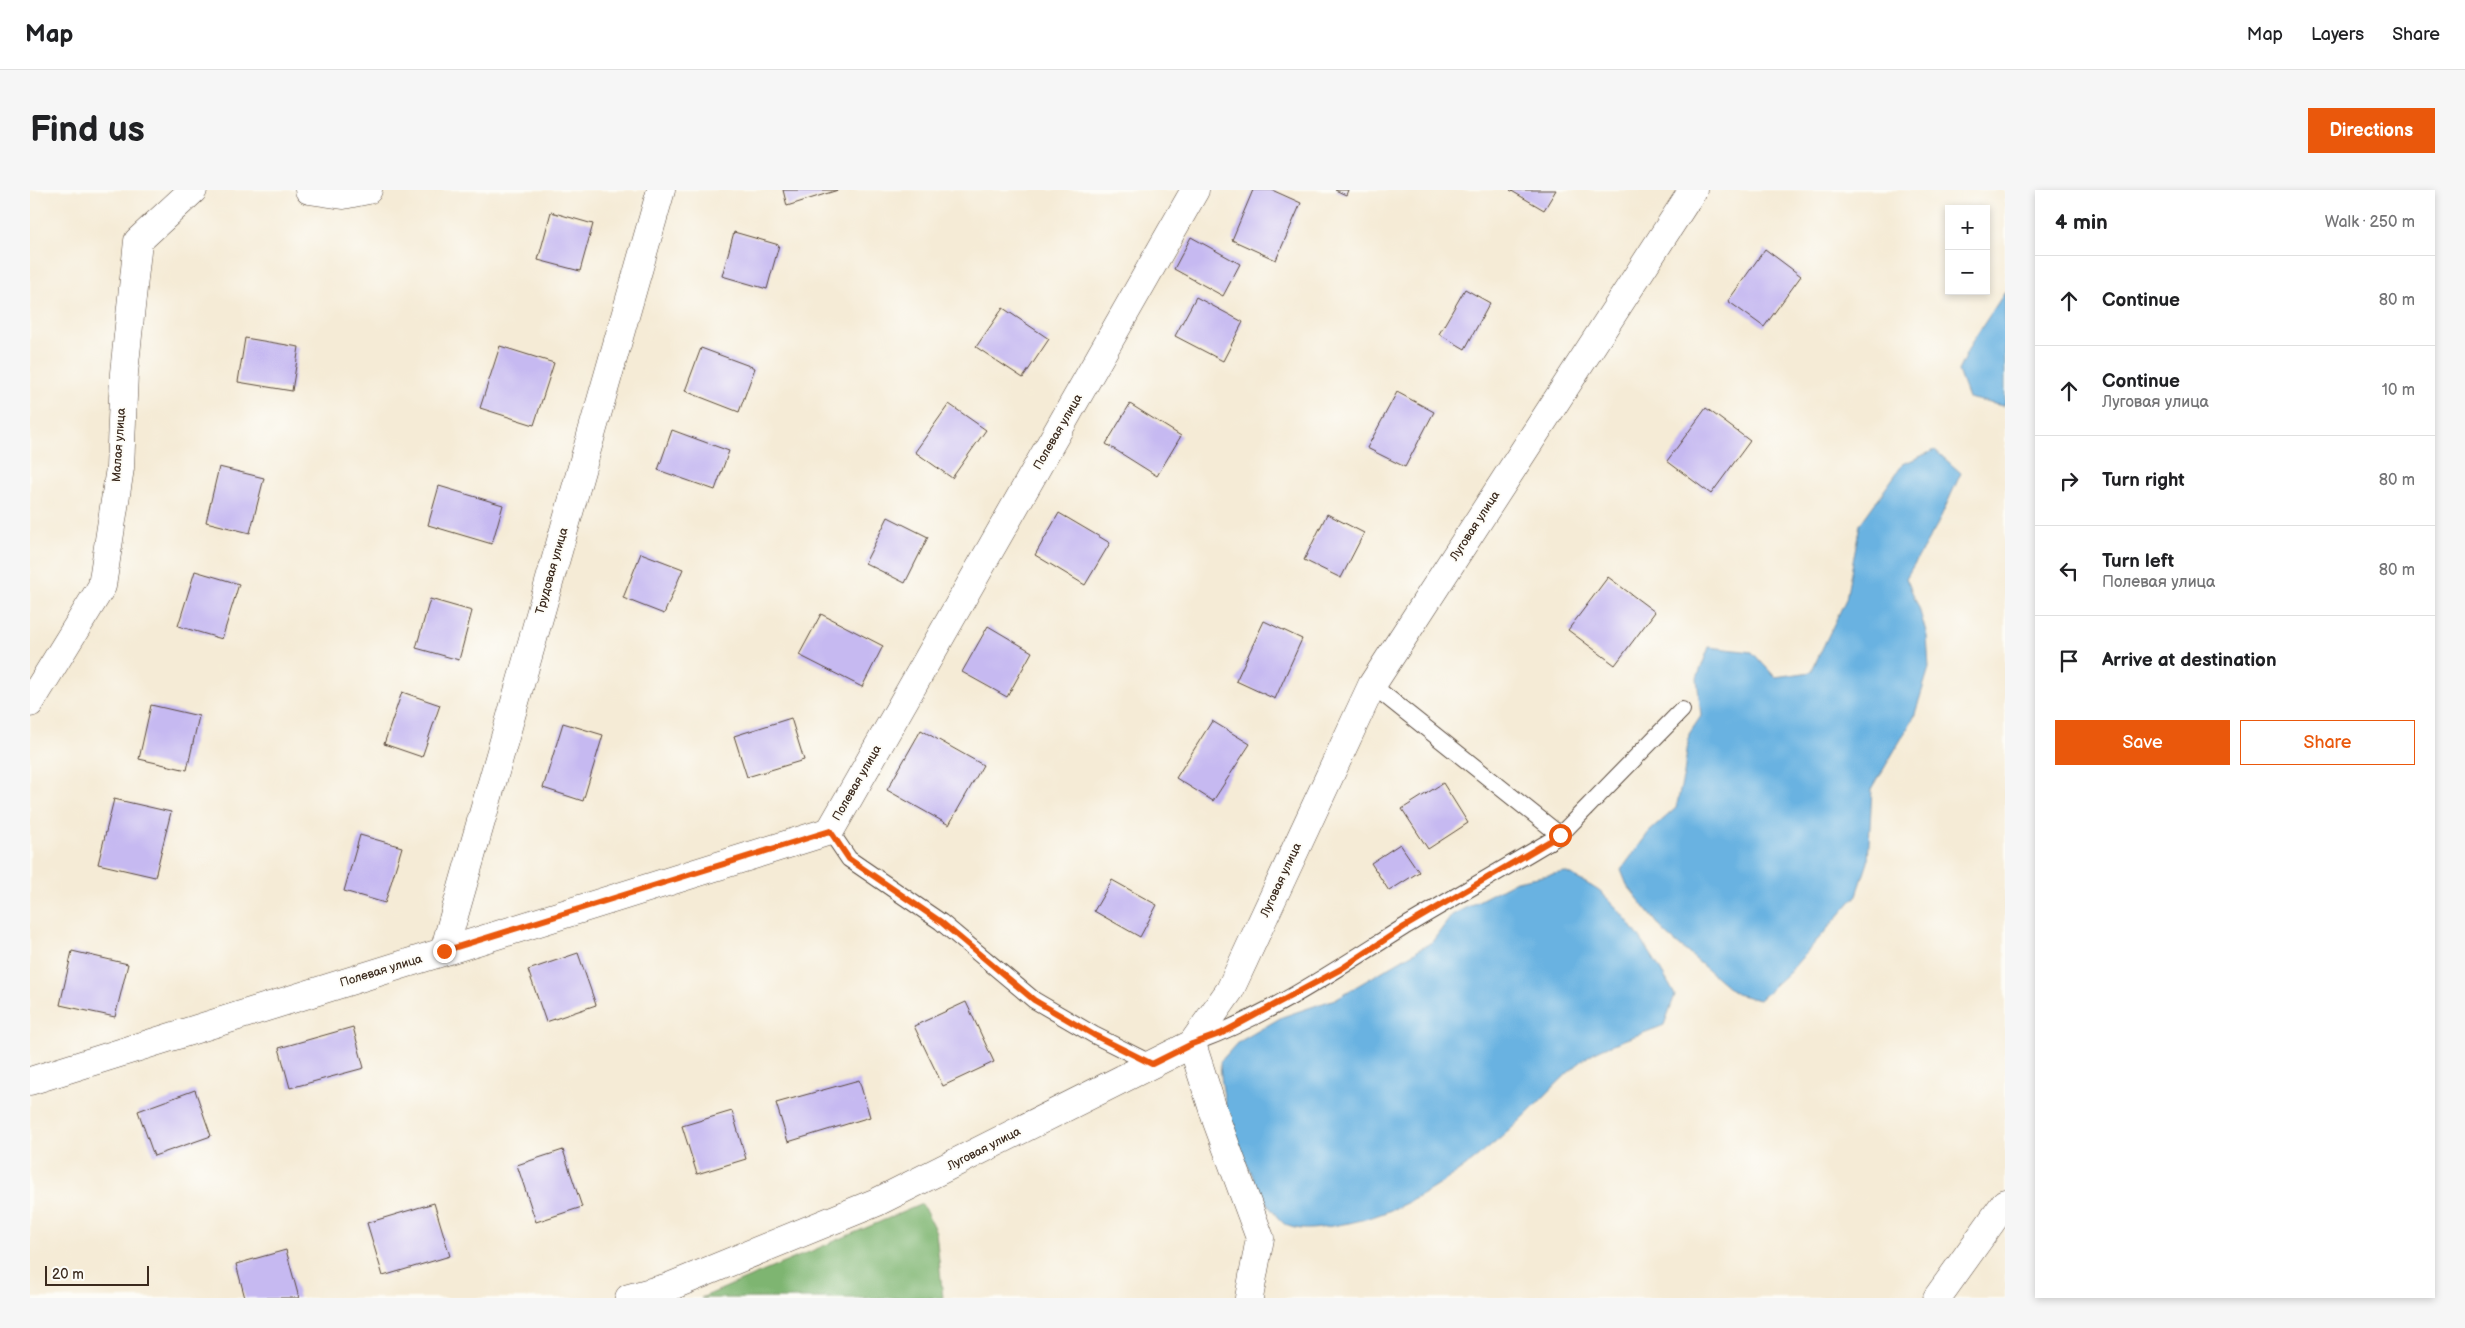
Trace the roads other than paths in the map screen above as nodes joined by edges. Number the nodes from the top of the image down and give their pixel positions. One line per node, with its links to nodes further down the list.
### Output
1 (193, 190): 8 (street, Малая улица)
2 (309, 190): 3 (street)
3 (368, 190)
4 (661, 190): 12 (street, Трудовая улица)
5 (1195, 190): 10 (street, Полевая улица)
6 (1693, 190): 7 (street, Луговая улица)
7 (1372, 685): 11 (lane); 13 (street, Луговая улица)
8 (30, 703)
9 (1682, 710): 11 (lane)
10 (830, 831): 12 (street, Полевая улица); 14 (lane)
11 (1560, 835): 13 (lane)
12 (444, 951): 15 (street, Полевая улица)
13 (1192, 1044): 14 (street, Луговая улица); 18 (street)
14 (1152, 1064): 17 (street, Луговая улица)
15 (30, 1081)
16 (2005, 1203): 19 (street)
17 (629, 1298)
18 (1249, 1298)
19 (1937, 1298)

